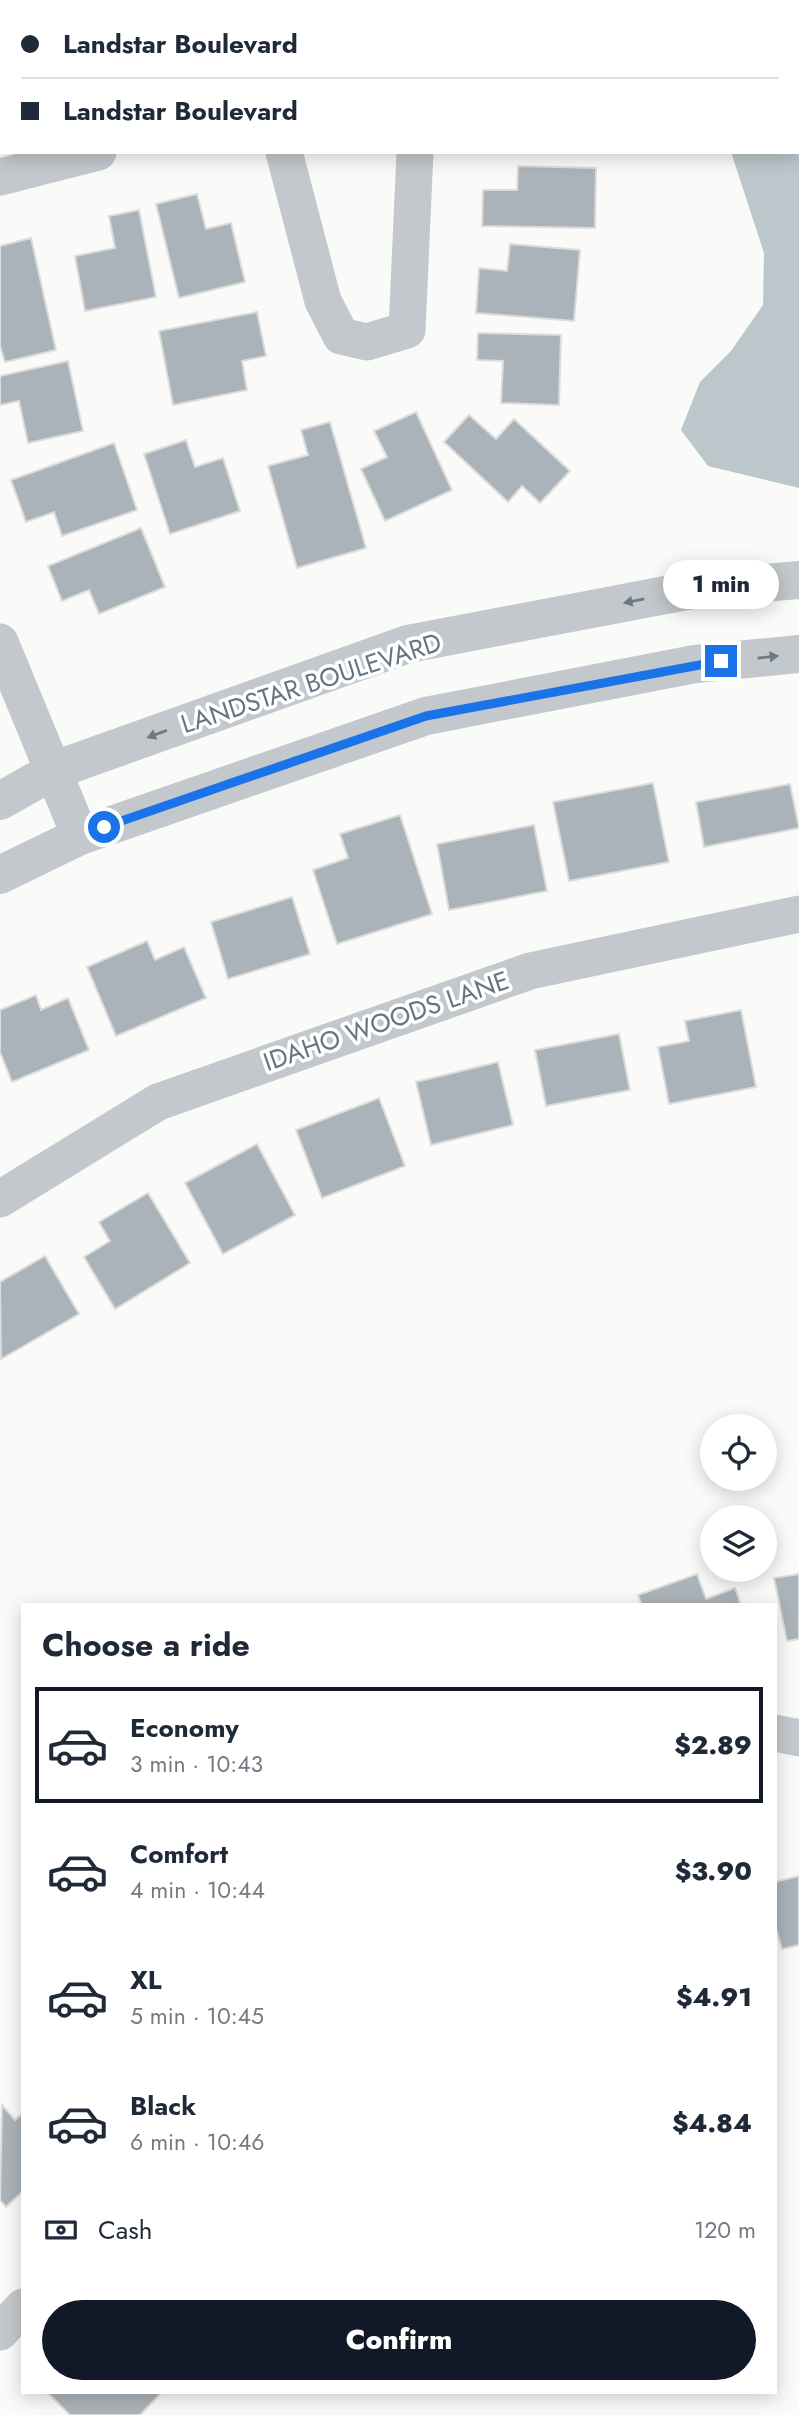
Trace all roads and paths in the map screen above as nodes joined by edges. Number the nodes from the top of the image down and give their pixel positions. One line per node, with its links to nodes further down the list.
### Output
1 (90, 154): 4 (street)
2 (285, 154): 3 (street)
3 (415, 154)
4 (0, 177)
5 (799, 580): 8 (street, LANDSTAR BOULEVARD, one-way to 8)
6 (0, 642): 8 (street)
7 (799, 654): 10 (street, one-way to 7)
8 (55, 770): 9 (street, LANDSTAR BOULEVARD); 10 (street)
9 (0, 800)
10 (80, 836): 11 (street)
11 (0, 875)
12 (799, 914): 13 (street, IDAHO WOODS LANE)
13 (0, 1199)
14 (777, 1733): 15 (street)
15 (799, 1738)
16 (21, 2309): 17 (street)
17 (0, 2332)

